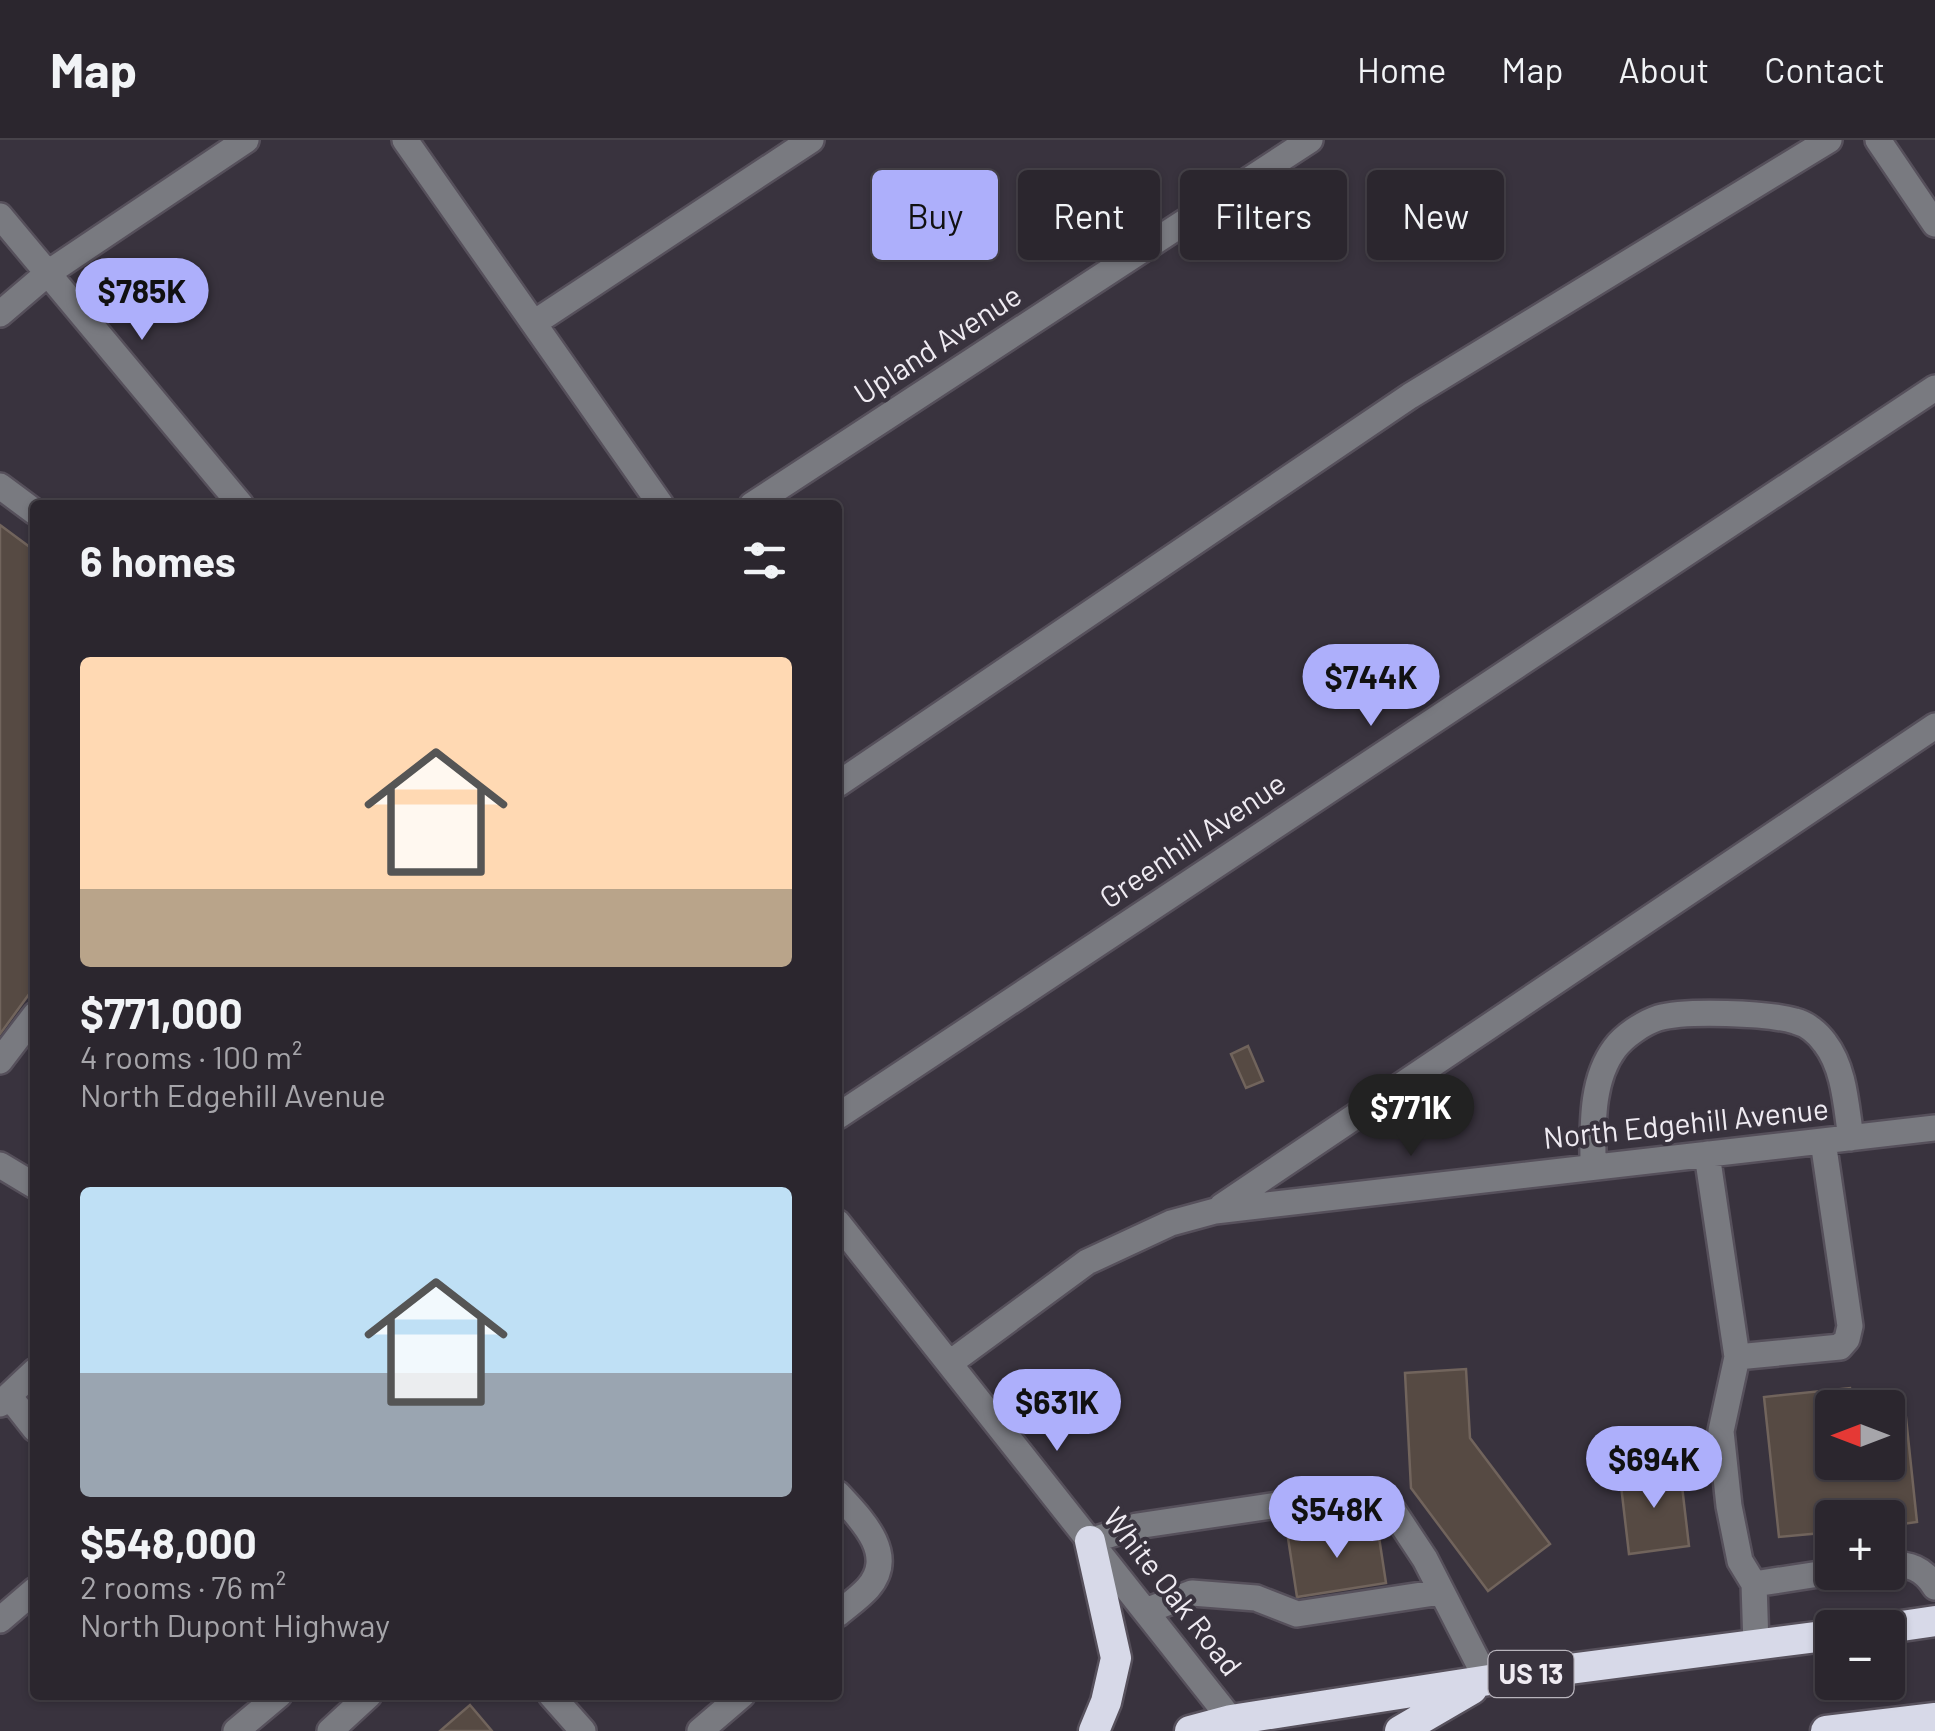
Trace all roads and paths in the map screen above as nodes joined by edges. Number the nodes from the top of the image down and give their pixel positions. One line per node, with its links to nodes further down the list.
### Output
1 (246, 140): 9 (street)
2 (405, 140): 11 (street)
3 (811, 140): 11 (street)
4 (1310, 140): 16 (street, Upland Avenue)
5 (1829, 140): 19 (street)
6 (1878, 140): 8 (street)
7 (0, 216): 9 (street)
8 (1935, 224)
9 (48, 273): 10 (street); 14 (street)
10 (0, 314)
11 (534, 323): 15 (street)
12 (1935, 388): 22 (street, Greenhill Avenue)
13 (0, 486): 17 (street)
14 (237, 500)
15 (658, 500)
16 (760, 500)
17 (30, 508)
18 (1935, 726): 30 (street)
19 (842, 781)
20 (30, 1022): 21 (street)
21 (0, 1061)
22 (842, 1113)
23 (1935, 1128): 24 (street, North Edgehill Avenue)
24 (1851, 1138): 25 (street, North Edgehill Avenue); 28 (street)
25 (1823, 1141): 26 (street, North Edgehill Avenue); 32 (street)
26 (1707, 1154): 28 (street, North Edgehill Avenue); 32 (street)
27 (0, 1165): 29 (street)
28 (1592, 1167): 30 (street, North Edgehill Avenue)
29 (30, 1183)
30 (1215, 1211): 33 (street, North Edgehill Avenue)
31 (842, 1228): 33 (street, White Oak Road)
32 (1737, 1358): 41 (street)
33 (950, 1363): 38 (street, White Oak Road)
34 (30, 1376): 35 (street)
35 (4, 1400): 36 (street)
36 (30, 1424)
37 (842, 1498): 45 (street)
38 (1090, 1541): 43 (street); 46 (street, White Oak Road); 63 (highway)
39 (1905, 1565): 42 (street)
40 (1815, 1575): 41 (street)
41 (1754, 1584): 51 (street)
42 (1935, 1587)
43 (1441, 1592): 46 (street); 52 (street)
44 (30, 1594): 47 (street)
45 (842, 1611)
46 (1146, 1611): 58 (street, White Oak Road)
47 (0, 1620)
48 (1935, 1621): 49 (highway)
49 (1905, 1625)
50 (1815, 1637): 51 (highway, US 13)
51 (1756, 1645): 52 (highway, US 13)
52 (1487, 1680): 58 (highway, US 13); 65 (highway)
53 (274, 1700): 59 (street)
54 (363, 1700): 60 (street)
55 (556, 1700): 61 (street)
56 (726, 1700): 62 (street)
57 (1935, 1718): 66 (highway)
58 (1231, 1727): 64 (highway, US 13)
59 (236, 1731)
60 (330, 1731)
61 (584, 1731)
62 (700, 1731)
63 (1094, 1731)
64 (1190, 1731)
65 (1400, 1731)
66 (1826, 1731)

